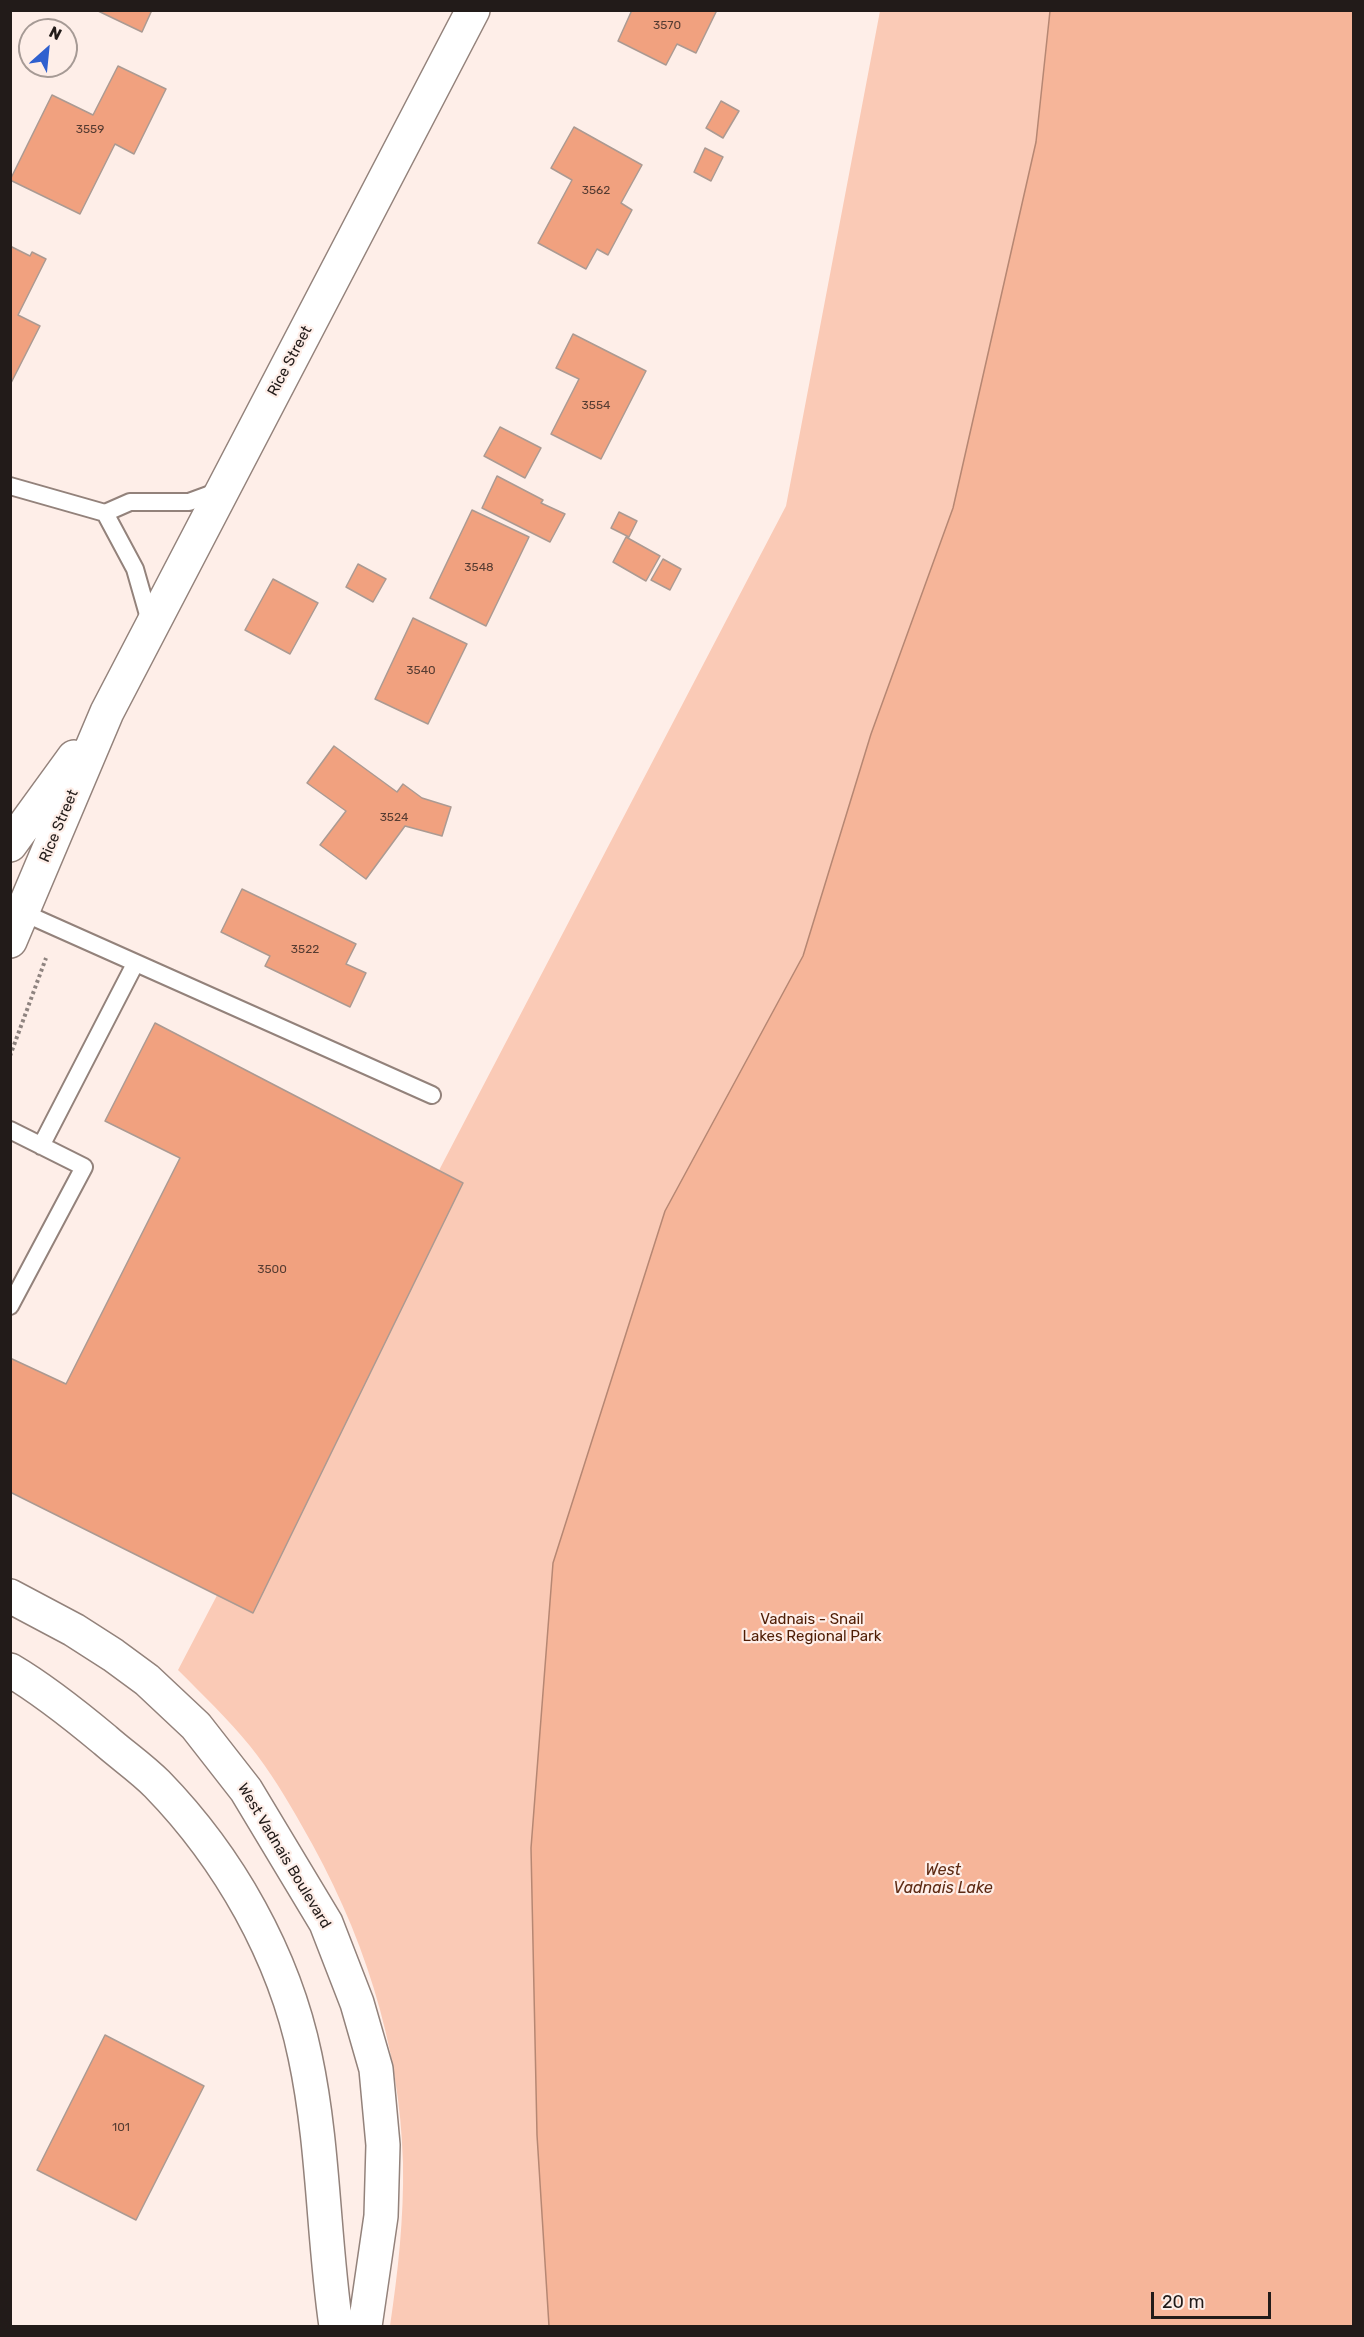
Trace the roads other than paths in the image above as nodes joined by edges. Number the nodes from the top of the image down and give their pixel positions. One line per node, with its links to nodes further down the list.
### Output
1 (473, 10): 3 (street, Rice Street)
2 (10, 486): 4 (lane)
3 (223, 490): 4 (lane); 5 (street, Rice Street)
4 (105, 513): 5 (lane)
5 (151, 627): 6 (street, Rice Street)
6 (107, 712): 7 (street, Rice Street); 8 (street, Rice Street)
7 (10, 845)
8 (17, 927): 9 (lane)
9 (135, 964): 10 (lane); 12 (lane)
10 (432, 1095)
11 (10, 1130): 12 (lane)
12 (41, 1146): 13 (lane)
13 (10, 1306)
14 (10, 1596): 17 (street, West Vadnais Boulevard)
15 (10, 1670): 16 (street)
16 (336, 2326)
17 (365, 2326)

